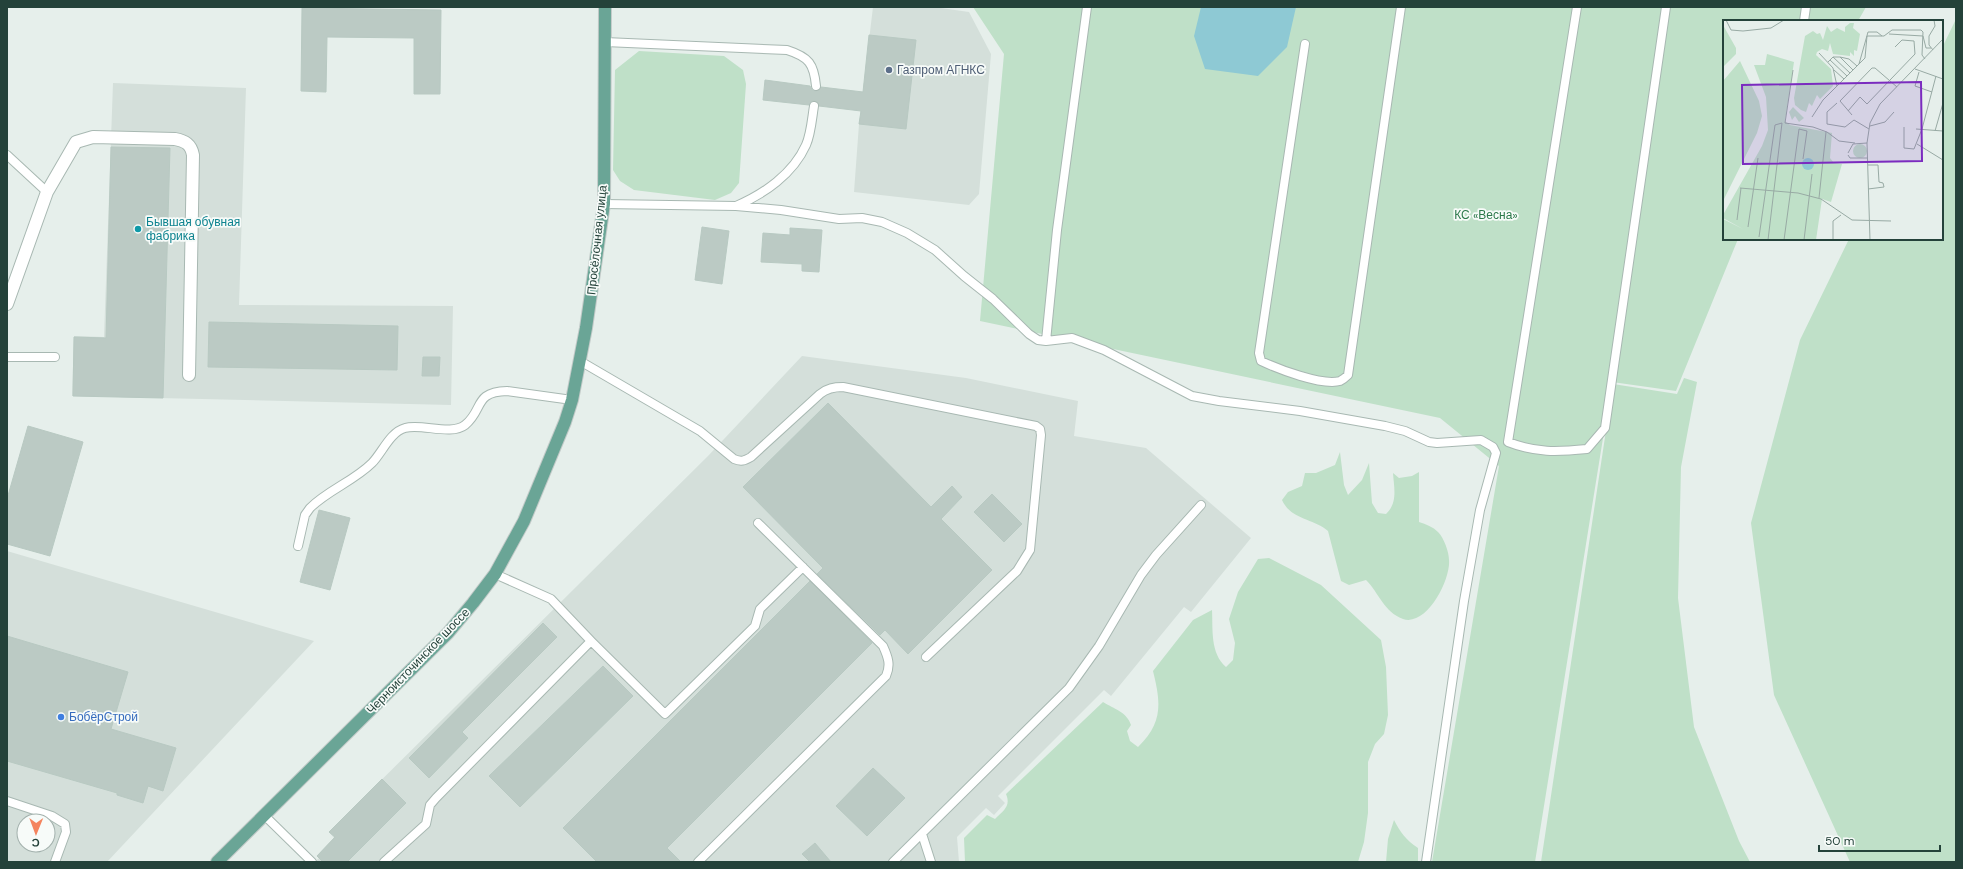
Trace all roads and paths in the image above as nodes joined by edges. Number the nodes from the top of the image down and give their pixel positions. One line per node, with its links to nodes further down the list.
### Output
1 (605, 7): 8 (main road, Просёлочная улица)
2 (1087, 7): 17 (lane)
3 (1401, 7): 9 (lane)
4 (1577, 7): 5 (lane)
5 (1666, 7)
6 (1806, 7): 7 (lane)
7 (1804, 20)
8 (605, 42): 10 (lane); 14 (main road, Просёлочная улица)
9 (1305, 44)
10 (816, 86)
11 (814, 106): 15 (lane)
12 (7, 156): 13 (lane)
13 (47, 192): 16 (street); 21 (street)
14 (604, 204): 15 (lane); 20 (main road, Просёлочная улица)
15 (736, 206): 17 (lane)
16 (7, 304)
17 (1046, 341): 41 (lane)
18 (7, 356): 19 (lane)
19 (55, 357)
20 (580, 361): 22 (main road, Просёлочная улица); 30 (lane)
21 (190, 375)
22 (572, 400): 23 (main road, Просёлочная улица); 26 (lane)
23 (565, 422): 28 (main road, Черноисточинское шоссе)
24 (1201, 505): 33 (lane)
25 (758, 523): 27 (lane)
26 (298, 546)
27 (803, 567): 29 (lane); 38 (lane)
28 (495, 574): 29 (lane); 32 (main road, Черноисточинское шоссе)
29 (591, 641): 37 (lane)
30 (926, 657)
31 (7, 801): 34 (lane)
32 (264, 815): 35 (main road, Черноисточинское шоссе); 36 (lane)
33 (922, 834): 39 (lane); 40 (lane)
34 (55, 862)
35 (217, 862)
36 (312, 862)
37 (384, 862)
38 (698, 862)
39 (893, 862)
40 (931, 862)
41 (1426, 862)

